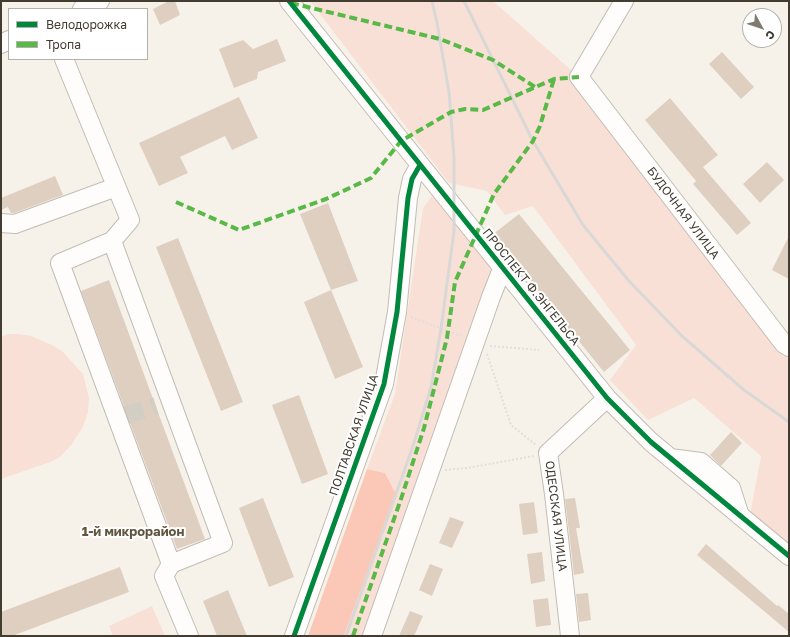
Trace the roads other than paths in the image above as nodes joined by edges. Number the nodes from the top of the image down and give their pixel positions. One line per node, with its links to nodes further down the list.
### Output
1 (100, 1): 4 (street)
2 (289, 1): 6 (street, ПРОСПЕКТ Ф.ЭНГЕЛЬСА)
3 (624, 1): 11 (street, БУДОЧНАЯ УЛИЦА)
4 (84, 8)
5 (64, 60): 7 (street)
6 (420, 165): 10 (street, ПРОСПЕКТ Ф.ЭНГЕЛЬСА); 16 (street, ПОЛТАВСКАЯ УЛИЦА)
7 (116, 187): 8 (street); 9 (street)
8 (1, 223)
9 (112, 241): 14 (street); 14 (street)
10 (502, 269): 12 (street, ПРОСПЕКТ Ф.ЭНГЕЛЬСА); 17 (street)
11 (789, 347)
12 (607, 398): 13 (street, ПРОСПЕКТ Ф.ЭНГЕЛЬСА); 18 (street, ОДЕССКАЯ УЛИЦА)
13 (789, 556)
14 (171, 564): 15 (street)
15 (189, 636)
16 (294, 636)
17 (372, 636)
18 (570, 636)

